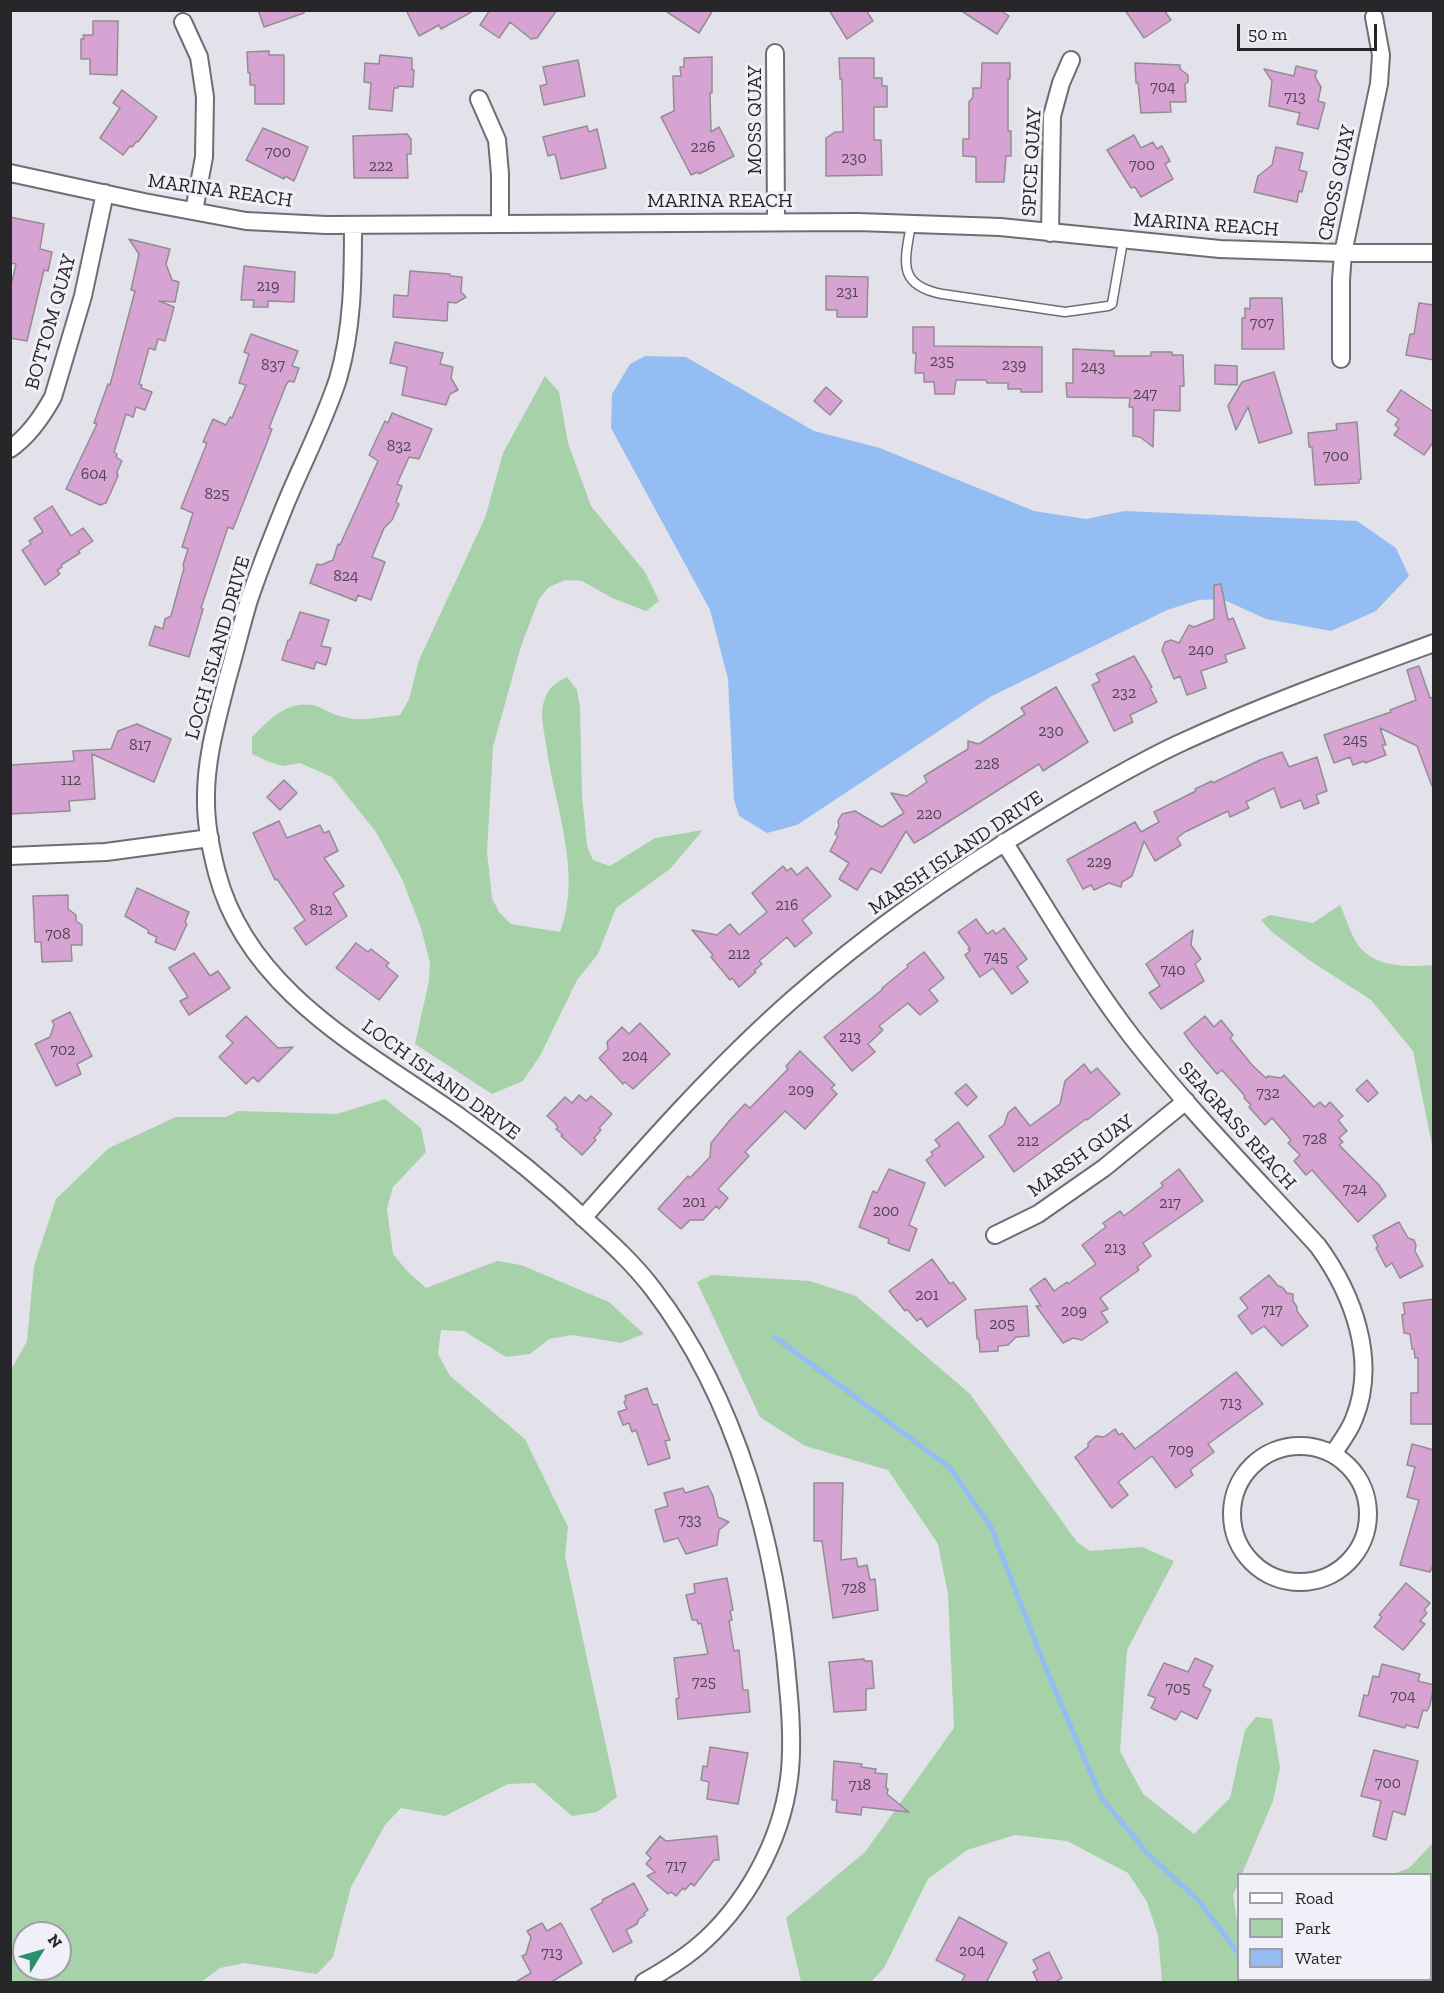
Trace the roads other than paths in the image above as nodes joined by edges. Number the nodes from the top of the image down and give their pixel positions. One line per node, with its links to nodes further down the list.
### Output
1 (1374, 17): 15 (street, CROSS QUAY)
2 (183, 22): 8 (street)
3 (775, 53): 9 (street, MOSS QUAY)
4 (1071, 60): 13 (street, SPICE QUAY)
5 (479, 99): 10 (street)
6 (10, 173): 7 (street, MARINA REACH)
7 (105, 193): 8 (street, MARINA REACH); 18 (street, BOTTOM QUAY)
8 (194, 211): 12 (street, MARINA REACH)
9 (776, 222): 10 (street, MARINA REACH); 11 (street, MARINA REACH)
10 (500, 223): 12 (street, MARINA REACH)
11 (911, 224): 13 (street, MARINA REACH); 14 (lane)
12 (353, 225): 20 (street, LOCH ISLAND DRIVE)
13 (1050, 233): 14 (street, MARINA REACH)
14 (1123, 241): 15 (street, MARINA REACH)
15 (1343, 253): 16 (street, MARINA REACH); 17 (street, CROSS QUAY)
16 (1434, 253)
17 (1341, 359)
18 (10, 449)
19 (1434, 643): 21 (street, MARSH ISLAND DRIVE)
20 (210, 838): 22 (street); 24 (street, LOCH ISLAND DRIVE)
21 (1004, 842): 23 (street, SEAGRASS REACH); 24 (street, MARSH ISLAND DRIVE)
22 (10, 856)
23 (1186, 1101): 25 (street, MARSH QUAY); 26 (street, SEAGRASS REACH)
24 (584, 1218): 27 (street, LOCH ISLAND DRIVE)
25 (995, 1235)
26 (1333, 1454): 26 (street)
27 (669, 1976): 28 (street, LOCH ISLAND DRIVE)
28 (645, 1983)

